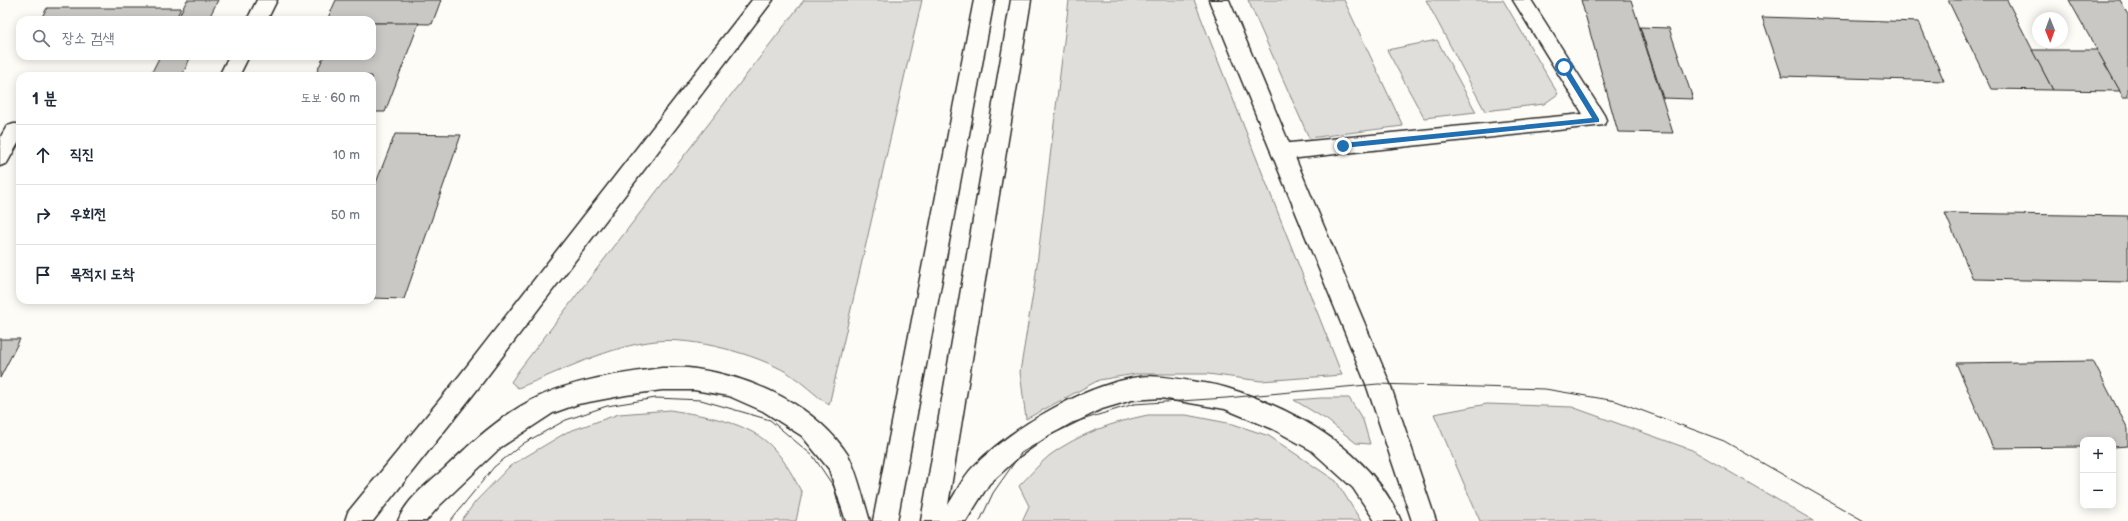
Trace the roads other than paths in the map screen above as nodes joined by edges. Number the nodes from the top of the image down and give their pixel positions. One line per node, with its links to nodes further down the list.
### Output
1 (267, 0): 7 (main road)
2 (763, 0): 13 (main road)
3 (984, 0): 16 (main road)
4 (1021, 0): 17 (main road)
5 (1219, 0): 11 (main road)
6 (1522, 0): 11 (lane)
7 (259, 16)
8 (237, 60): 9 (main road)
9 (231, 72)
10 (16, 132): 12 (main road)
11 (1280, 152): 20 (main road)
12 (0, 157)
13 (357, 521)
14 (410, 521): 15 (main road)
15 (858, 521)
16 (885, 521)
17 (933, 521)
18 (952, 521): 19 (main road)
19 (1389, 521)
20 (1424, 521)

